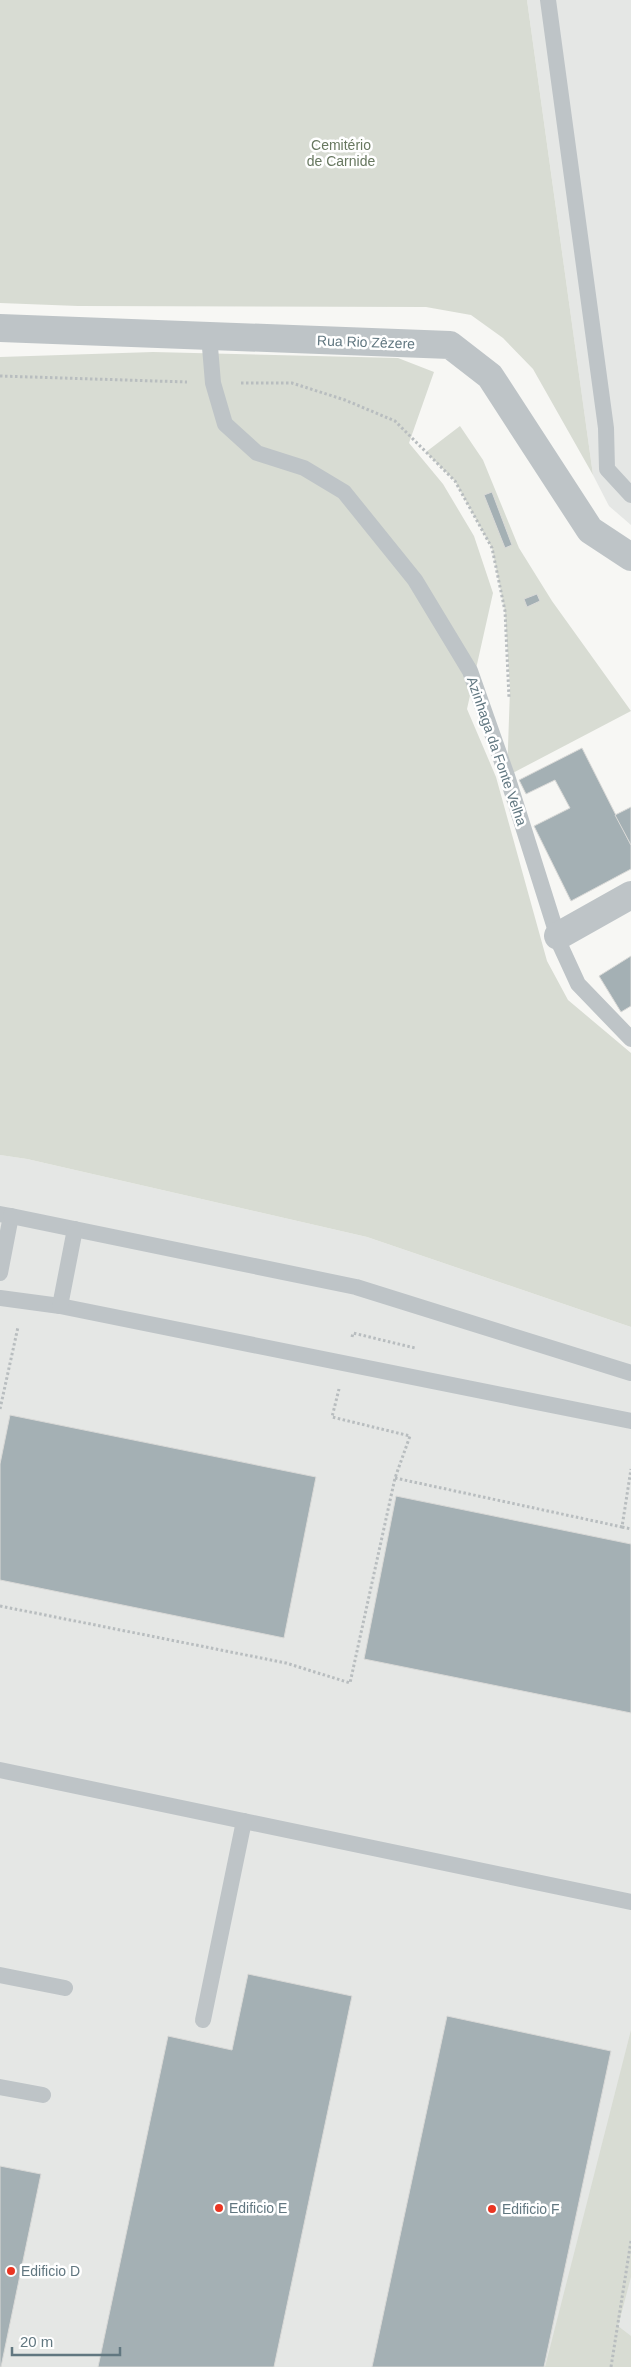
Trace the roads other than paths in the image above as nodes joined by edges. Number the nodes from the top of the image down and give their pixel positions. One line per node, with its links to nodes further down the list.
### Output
1 (548, 0): 4 (lane)
2 (0, 328): 3 (street, Rua Rio Zêzere)
3 (208, 335): 5 (street, Rua Rio Zêzere); 7 (lane, Azinhaga da Fonte Velha)
4 (631, 495)
5 (631, 558)
6 (631, 895): 7 (street)
7 (558, 936): 8 (lane, Azinhaga da Fonte Velha)
8 (631, 1039)
9 (6, 1215): 10 (lane); 11 (lane)
10 (75, 1229): 13 (lane); 14 (lane)
11 (0, 1273)
12 (0, 1298): 13 (lane)
13 (60, 1306): 15 (lane)
14 (631, 1373)
15 (631, 1421)
16 (0, 1770): 17 (lane)
17 (244, 1821): 18 (lane); 21 (lane)
18 (631, 1902)
19 (0, 1975): 20 (lane)
20 (65, 1988)
21 (203, 2020)
22 (0, 2087): 23 (lane)
23 (43, 2095)

